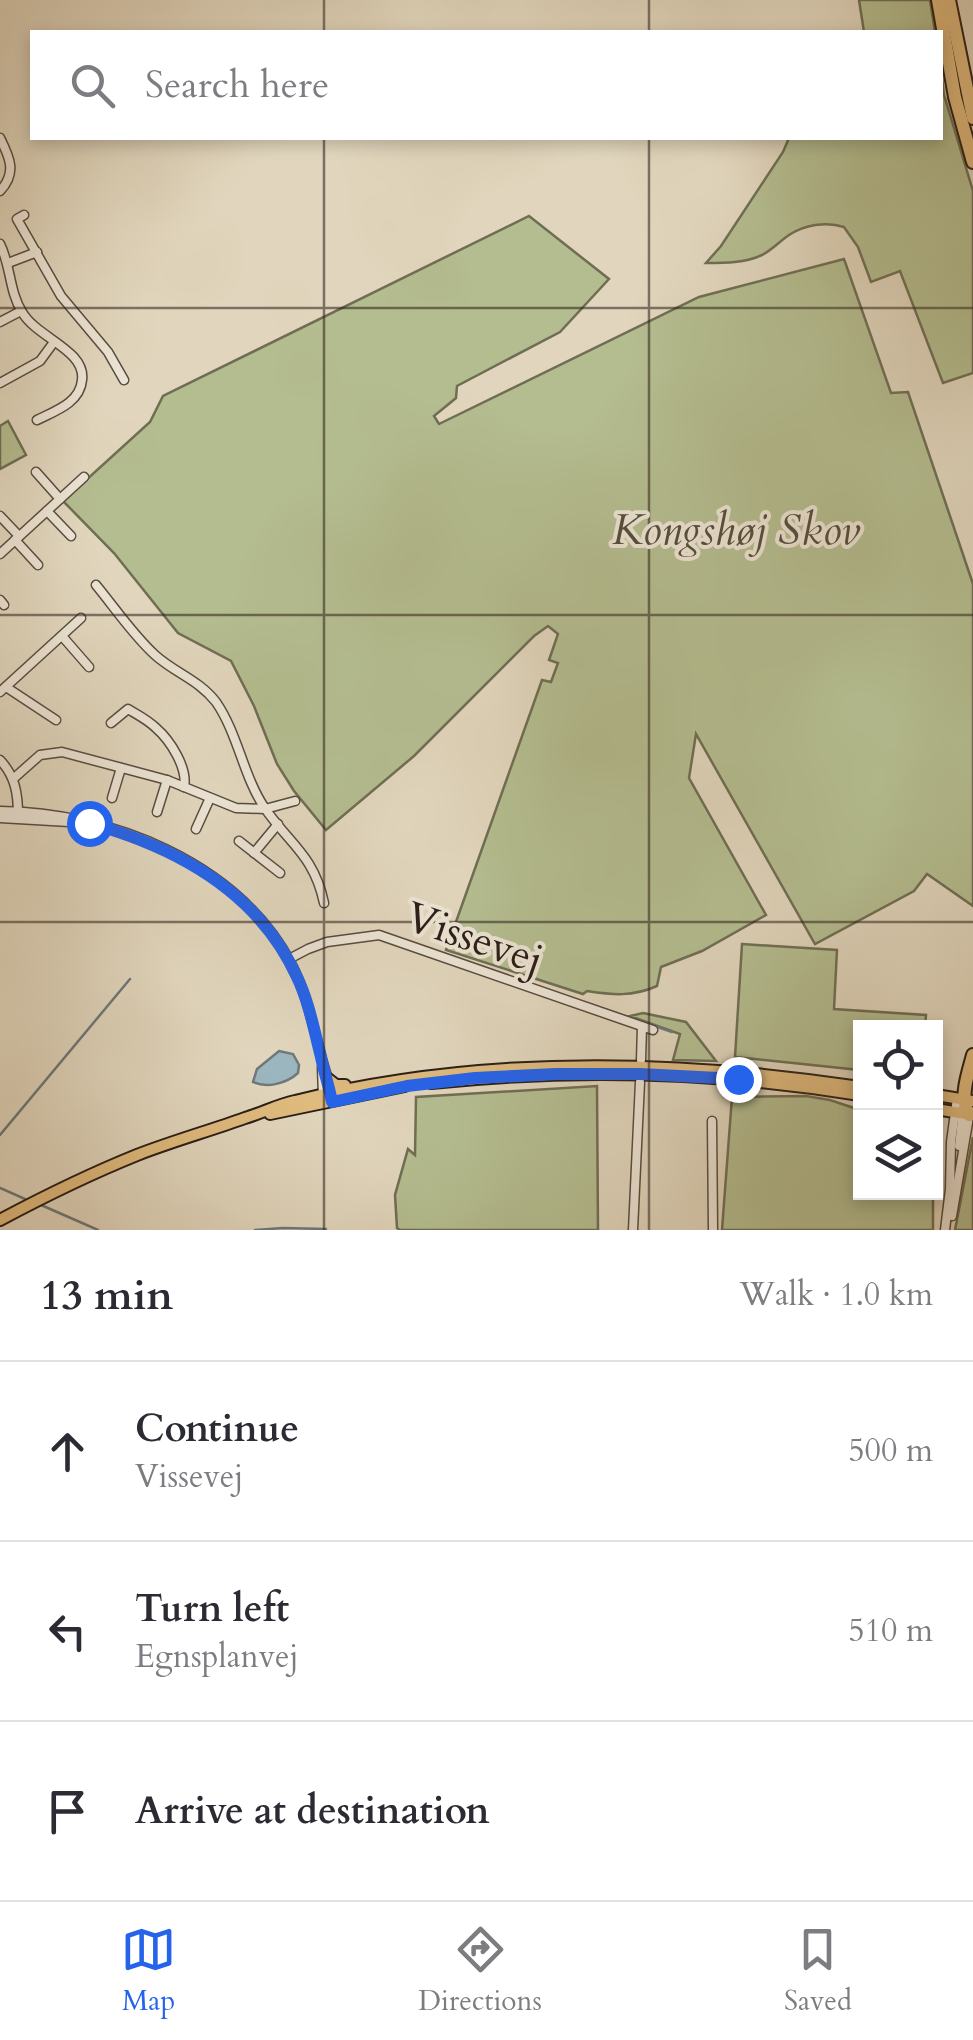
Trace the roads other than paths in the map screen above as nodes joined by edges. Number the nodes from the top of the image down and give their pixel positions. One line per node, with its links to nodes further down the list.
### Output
1 (938, 0): 5 (highway)
2 (949, 0): 3 (highway)
3 (973, 118)
4 (0, 138): 6 (street)
5 (973, 162)
6 (0, 191)
7 (24, 215): 9 (street)
8 (0, 244): 10 (street)
9 (37, 252): 10 (street); 14 (street)
10 (8, 263): 11 (street)
11 (22, 311): 12 (street); 13 (street)
12 (0, 322)
13 (54, 342): 15 (street); 16 (street)
14 (124, 380)
15 (0, 382)
16 (37, 420)
17 (36, 472): 19 (street)
18 (84, 478): 19 (street)
19 (60, 499): 20 (street)
20 (47, 510): 22 (street); 23 (street)
21 (0, 516): 23 (street)
22 (71, 536)
23 (17, 538): 24 (street); 25 (street)
24 (0, 554)
25 (38, 565)
26 (96, 585): 27 (street)
27 (106, 597): 28 (street); 43 (street)
28 (97, 604)
29 (81, 618): 30 (street)
30 (62, 636): 31 (street); 32 (street)
31 (90, 666)
32 (3, 690): 33 (street)
33 (56, 720)
34 (111, 723): 39 (street)
35 (0, 760): 37 (street)
36 (121, 768): 37 (street); 38 (street); 40 (street)
37 (13, 779): 46 (street)
38 (167, 780): 39 (street); 44 (street)
39 (184, 786): 41 (street)
40 (112, 798)
41 (210, 798): 43 (street); 48 (street)
42 (295, 801): 43 (street)
43 (265, 809): 47 (street)
44 (157, 812)
45 (0, 814): 46 (street)
46 (18, 815): 53 (street)
47 (278, 824): 50 (street); 52 (street)
48 (196, 828)
49 (238, 841): 50 (street)
50 (254, 853): 51 (street)
51 (280, 873)
52 (324, 904)
53 (288, 960): 54 (street, Vissevej); 59 (street)
54 (642, 1027): 55 (street, Vissevej); 58 (street)
55 (653, 1030)
56 (973, 1043): 66 (highway)
57 (973, 1055): 66 (highway)
58 (640, 1060)
59 (322, 1062): 60 (street); 65 (street)
60 (327, 1078): 61 (main road); 65 (street)
61 (381, 1083): 64 (main road); 65 (main road)
62 (642, 1088): 70 (street)
63 (853, 1090): 65 (main road)
64 (853, 1090)
65 (326, 1098): 67 (main road); 67 (main road)
66 (966, 1106): 72 (street); 72 (street)
67 (249, 1117): 69 (main road)
68 (712, 1121): 71 (street)
69 (0, 1220)
70 (633, 1230)
71 (713, 1230)
72 (948, 1230)

